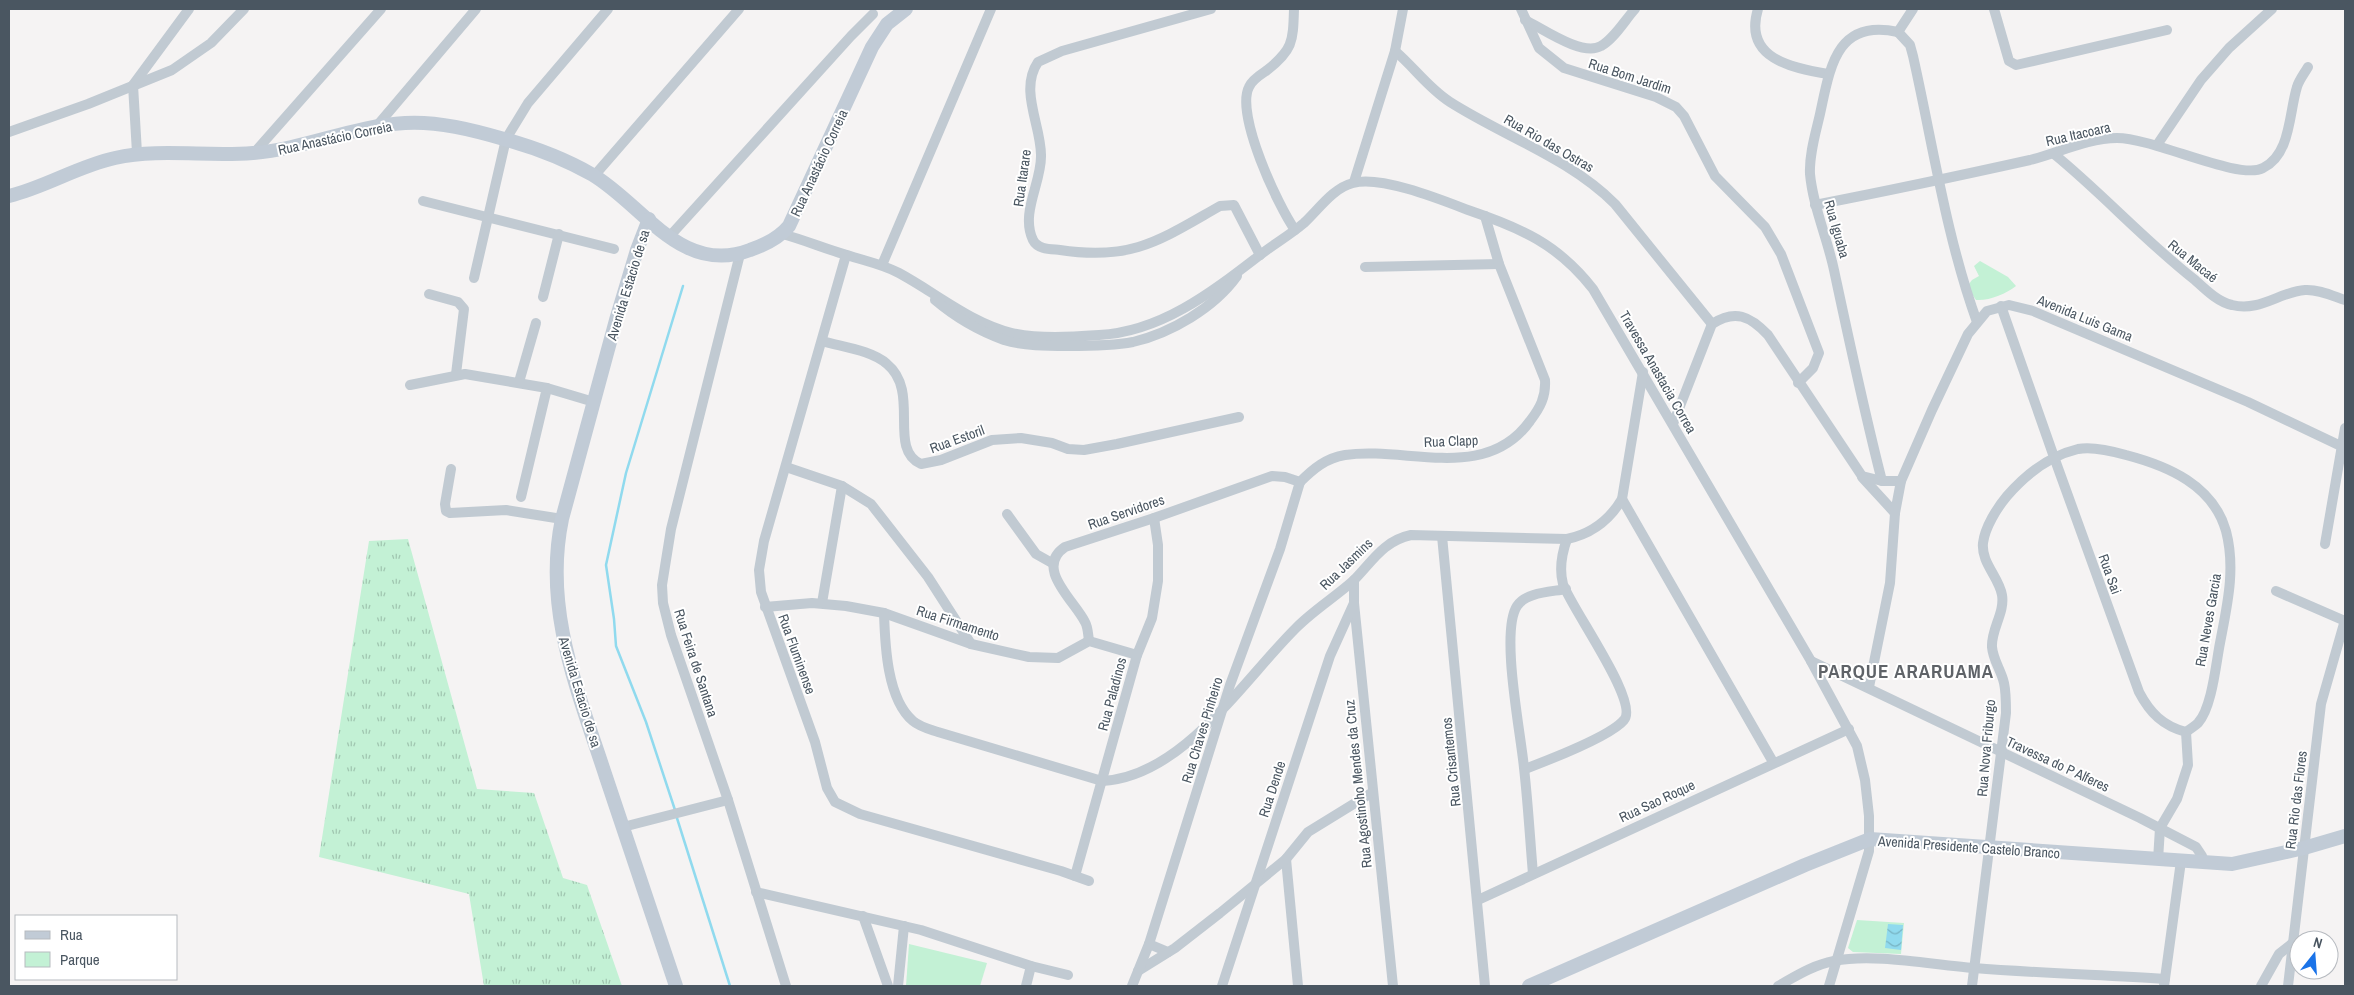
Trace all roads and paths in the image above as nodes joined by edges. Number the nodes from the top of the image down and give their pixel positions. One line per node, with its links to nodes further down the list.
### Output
1 (189, 9): 25 (street)
2 (244, 9): 25 (street)
3 (381, 9): 31 (street)
4 (476, 9): 26 (street)
5 (608, 9): 28 (street)
6 (739, 9): 33 (street)
7 (906, 9): 19 (street, Rua Anastácio Correia)
8 (991, 9): 51 (street)
9 (1211, 9): 48 (street, Rua Itarare)
10 (1294, 9): 42 (street)
11 (1403, 9): 22 (street)
12 (1635, 9): 18 (street)
13 (1758, 9): 24 (street)
14 (1913, 9): 21 (street)
15 (1994, 9): 20 (street)
16 (2272, 9): 29 (street)
17 (873, 12): 19 (street); 45 (street)
18 (1524, 13): 65 (street, Rua Bom Jardim)
19 (887, 24): 44 (street, Rua Anastácio Correia)
20 (2167, 30)
21 (1898, 32): 24 (street, Rua Iguaba); 34 (street)
22 (1395, 50): 35 (street); 60 (street, Rua Rio das Ostras)
23 (2308, 68): 29 (street, Rua Itacoara)
24 (1828, 74): 38 (street, Rua Iguaba)
25 (133, 85): 27 (street); 30 (street)
26 (376, 127): 28 (street, Rua Anastácio Correia); 31 (street, Rua Anastácio Correia)
27 (9, 132)
28 (506, 139): 33 (street, Rua Anastácio Correia); 40 (street)
29 (2157, 145): 32 (street, Rua Itacoara)
30 (137, 153): 31 (street, Rua Anastácio Correia); 36 (street, Rua Anastácio Correia)
31 (254, 153)
32 (2054, 154): 34 (street, Rua Itacoara); 56 (street, Rua Macaé)
33 (594, 176): 41 (street, Rua Anastácio Correia)
34 (1938, 181): 38 (street, Rua Itacoara); 58 (street)
35 (1354, 182): 39 (street, Travessa Anastacia Correa); 42 (street)
36 (9, 196)
37 (423, 201): 40 (street)
38 (1815, 205): 77 (street, Rua Iguaba)
39 (1485, 216): 50 (street, Rua Clapp); 62 (street, Travessa Anastacia Correa)
40 (489, 217): 43 (street); 53 (street)
41 (649, 220): 45 (street, Rua Anastácio Correia); 68 (street, Avenida Estacio de sa)
42 (1295, 230): 48 (street)
43 (559, 234): 46 (street); 55 (street)
44 (782, 234): 47 (street, Rua Anastácio Correia); 49 (street)
45 (669, 237): 47 (street, Rua Anastácio Correia)
46 (614, 249)
47 (740, 254): 112 (street, Rua Feira de Santana)
48 (1260, 254): 51 (street)
49 (846, 255): 51 (street); 61 (street, Rua Fluminense)
50 (1499, 264): 52 (street); 79 (street, Rua Clapp)
51 (882, 265)
52 (1364, 267)
53 (474, 278)
54 (429, 294): 63 (street)
55 (543, 297)
56 (2345, 300)
57 (2001, 306): 58 (street); 72 (street, Avenida Luis Gama); 73 (street, Rua Sai)
58 (1977, 322): 78 (street)
59 (536, 323): 64 (street)
60 (1712, 324): 65 (street); 70 (street)
61 (822, 341): 69 (street, Rua Estoril); 74 (street, Rua Fluminense)
62 (1642, 372): 70 (street, Travessa Anastacia Correa); 82 (street, Rua Jasmins)
63 (456, 374): 64 (street); 66 (street)
64 (519, 382): 67 (street)
65 (1798, 383): 76 (street)
66 (410, 385)
67 (547, 388): 68 (street); 81 (street)
68 (594, 402): 86 (street, Avenida Estacio de sa)
69 (1239, 416)
70 (1673, 424): 102 (street, Travessa Anastacia Correa)
71 (2345, 428): 72 (street)
72 (2344, 447): 89 (street)
73 (2054, 457): 106 (street, Rua Sai); 106 (street, Rua Neves Garcia); 107 (street, Rua Nova Friburgo)
74 (786, 467): 80 (street); 96 (street, Rua Fluminense)
75 (451, 470): 86 (street)
76 (1862, 476): 77 (street); 83 (street)
77 (1882, 481): 78 (street)
78 (1901, 481): 83 (street)
79 (1300, 482): 85 (street, Rua Servidores); 104 (street, Rua Chaves Pinheiro)
80 (842, 486): 94 (street); 100 (street)
81 (521, 497)
82 (1622, 499): 88 (street, Rua Jasmins); 108 (street)
83 (1895, 513): 103 (street)
84 (1006, 514): 90 (street)
85 (1154, 518): 90 (street, Rua Servidores); 101 (street, Rua Paladinos)
86 (562, 519): 113 (street, Avenida Estacio de sa)
87 (1442, 536): 88 (street, Rua Jasmins); 91 (street, Rua Jasmins); 128 (street, Rua Crisantemos)
88 (1567, 539): 92 (street)
89 (2325, 544)
90 (1052, 563): 99 (street)
91 (1354, 580): 95 (street, Rua Agostinoho Mendes da Cruz); 104 (street, Rua Jasmins)
92 (1566, 589): 109 (street); 109 (street)
93 (2276, 591): 98 (street)
94 (822, 603): 96 (street, Rua Firmamento); 97 (street, Rua Firmamento)
95 (1354, 603): 111 (street, Rua Agostinoho Mendes da Cruz); 126 (street, Rua Dende)
96 (765, 607): 124 (street, Rua Fluminense)
97 (884, 613): 100 (street, Rua Firmamento); 110 (street)
98 (2345, 621): 118 (street, Rua Rio das Flores)
99 (1089, 641): 100 (street, Rua Firmamento); 101 (street)
100 (972, 644)
101 (1137, 655): 110 (street, Rua Paladinos)
102 (1811, 661): 103 (street, Travessa do P Alferes); 105 (street, Travessa Anastacia Correa)
103 (1869, 687): 107 (street, Travessa do P Alferes)
104 (1222, 711): 110 (street, Rua Jasmins); 134 (street, Rua Chaves Pinheiro)
105 (1849, 729): 108 (street, Rua Sao Roque); 116 (street, Travessa Anastacia Correa)
106 (2186, 732): 114 (street)
107 (2002, 754): 114 (street, Travessa do P Alferes); 117 (street, Rua Nova Friburgo)
108 (1773, 762): 123 (street, Rua Sao Roque)
109 (1525, 769): 123 (street)
110 (1102, 781): 124 (street, Rua Paladinos)
111 (1373, 792): 119 (street); 153 (street, Rua Agostinoho Mendes da Cruz)
112 (728, 800): 113 (street); 127 (street, Rua Feira de Santana)
113 (623, 827): 142 (street, Avenida Estacio de sa)
114 (2160, 828): 120 (street); 122 (street, Travessa do P Alferes)
115 (2345, 836): 118 (street, Avenida Presidente Castelo Branco)
116 (1870, 840): 117 (street, Avenida Presidente Castelo Branco); 137 (street, Travessa Anastacia Correa); 144 (street, Avenida Presidente Castelo Branco)
117 (1989, 848): 120 (street, Avenida Presidente Castelo Branco); 139 (street, Rua Nova Friburgo)
118 (2304, 848): 122 (street, Avenida Presidente Castelo Branco); 133 (street, Rua Rio das Flores)
119 (1286, 859): 126 (street); 152 (street)
120 (2158, 860): 121 (street, Avenida Presidente Castelo Branco)
121 (2181, 861): 122 (street, Avenida Presidente Castelo Branco); 143 (street)
122 (2202, 863)
123 (1532, 874): 128 (street, Rua Sao Roque)
124 (1075, 876): 125 (street, Rua Fluminense)
125 (1089, 881)
126 (1256, 883): 129 (street); 131 (street, Rua Dende)
127 (756, 892): 130 (street); 146 (street, Rua Feira de Santana)
128 (1478, 900): 154 (street, Rua Crisantemos)
129 (1227, 908): 131 (street); 136 (street)
130 (863, 916): 132 (street); 147 (street)
131 (1244, 918): 151 (street, Rua Dende)
132 (904, 926): 138 (street); 148 (street)
133 (2295, 930)
134 (1149, 944): 136 (street); 140 (street, Rua Chaves Pinheiro)
135 (2289, 946): 158 (street)
136 (1168, 952): 140 (street)
137 (1836, 960): 139 (street); 155 (street); 156 (street, Travessa Anastacia Correa)
138 (1031, 966): 141 (street); 149 (street)
139 (1974, 968): 143 (street); 157 (street, Rua Nova Friburgo)
140 (1138, 972): 150 (street, Rua Chaves Pinheiro)
141 (1068, 974)
142 (674, 980): 145 (street)
143 (2164, 983)
144 (1538, 985)
145 (666, 986)
146 (786, 986)
147 (888, 986)
148 (898, 986)
149 (1026, 986)
150 (1132, 986)
151 (1222, 986)
152 (1298, 986)
153 (1393, 986)
154 (1485, 986)
155 (1778, 986)
156 (1829, 986)
157 (1972, 986)
158 (2261, 986)

